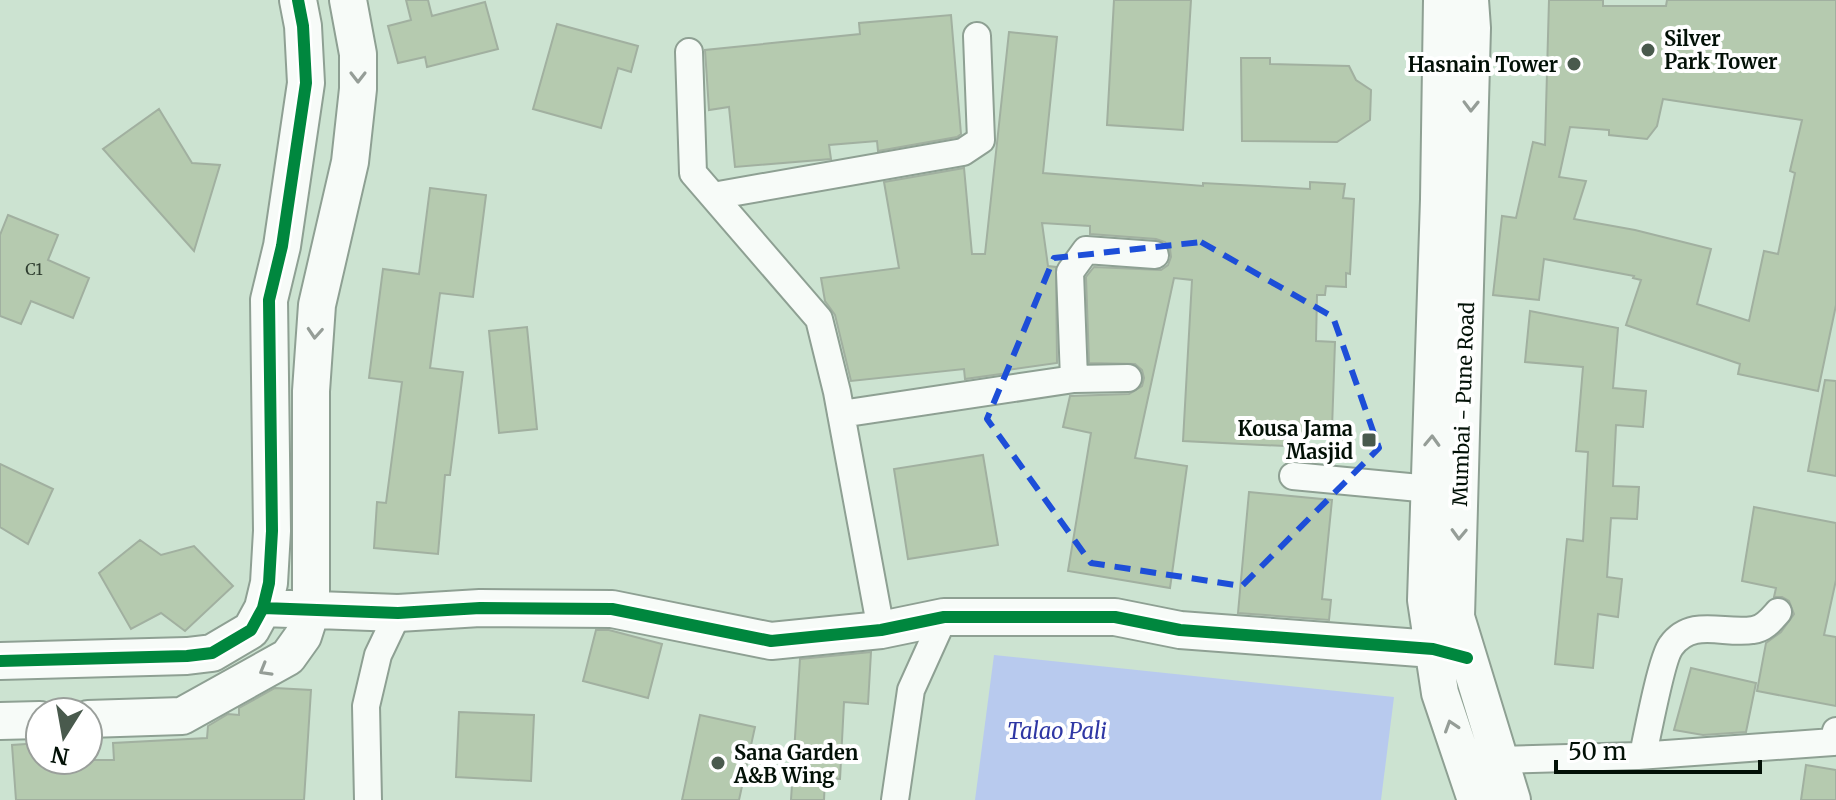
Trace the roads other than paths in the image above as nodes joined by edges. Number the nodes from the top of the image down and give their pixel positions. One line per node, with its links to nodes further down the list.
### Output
1 (348, 0): 9 (street, one-way to 9)
2 (1442, 0): 15 (street, Mumbai - Pune Road, one-way to 2)
3 (1470, 0): 22 (street, Mumbai - Pune Road, one-way to 22)
4 (304, 1): 8 (street)
5 (977, 36): 7 (street)
6 (689, 52): 7 (street)
7 (713, 196): 13 (street)
8 (282, 246): 9 (street); 16 (street)
9 (328, 255): 17 (street, one-way to 17)
10 (1155, 255): 12 (street)
11 (1128, 378): 12 (street)
12 (1074, 379): 13 (street)
13 (841, 414): 21 (street)
14 (1293, 476): 15 (street)
15 (1430, 489): 22 (street, Mumbai - Pune Road)
16 (263, 608): 17 (street); 23 (street)
17 (311, 611): 19 (street); 24 (street, one-way to 24)
18 (1778, 612): 28 (street)
19 (398, 613): 21 (street); 30 (street)
20 (944, 617): 21 (street); 22 (street); 31 (street)
21 (881, 630)
22 (1450, 653): 29 (street, Mumbai - Pune Road)
23 (0, 661)
24 (104, 718)
25 (24, 720): 26 (street)
26 (0, 721)
27 (1835, 738): 28 (street)
28 (1643, 755): 29 (street)
29 (1480, 776): 32 (street, Mumbai - Pune Road)
30 (368, 800)
31 (895, 800)
32 (1512, 800)

